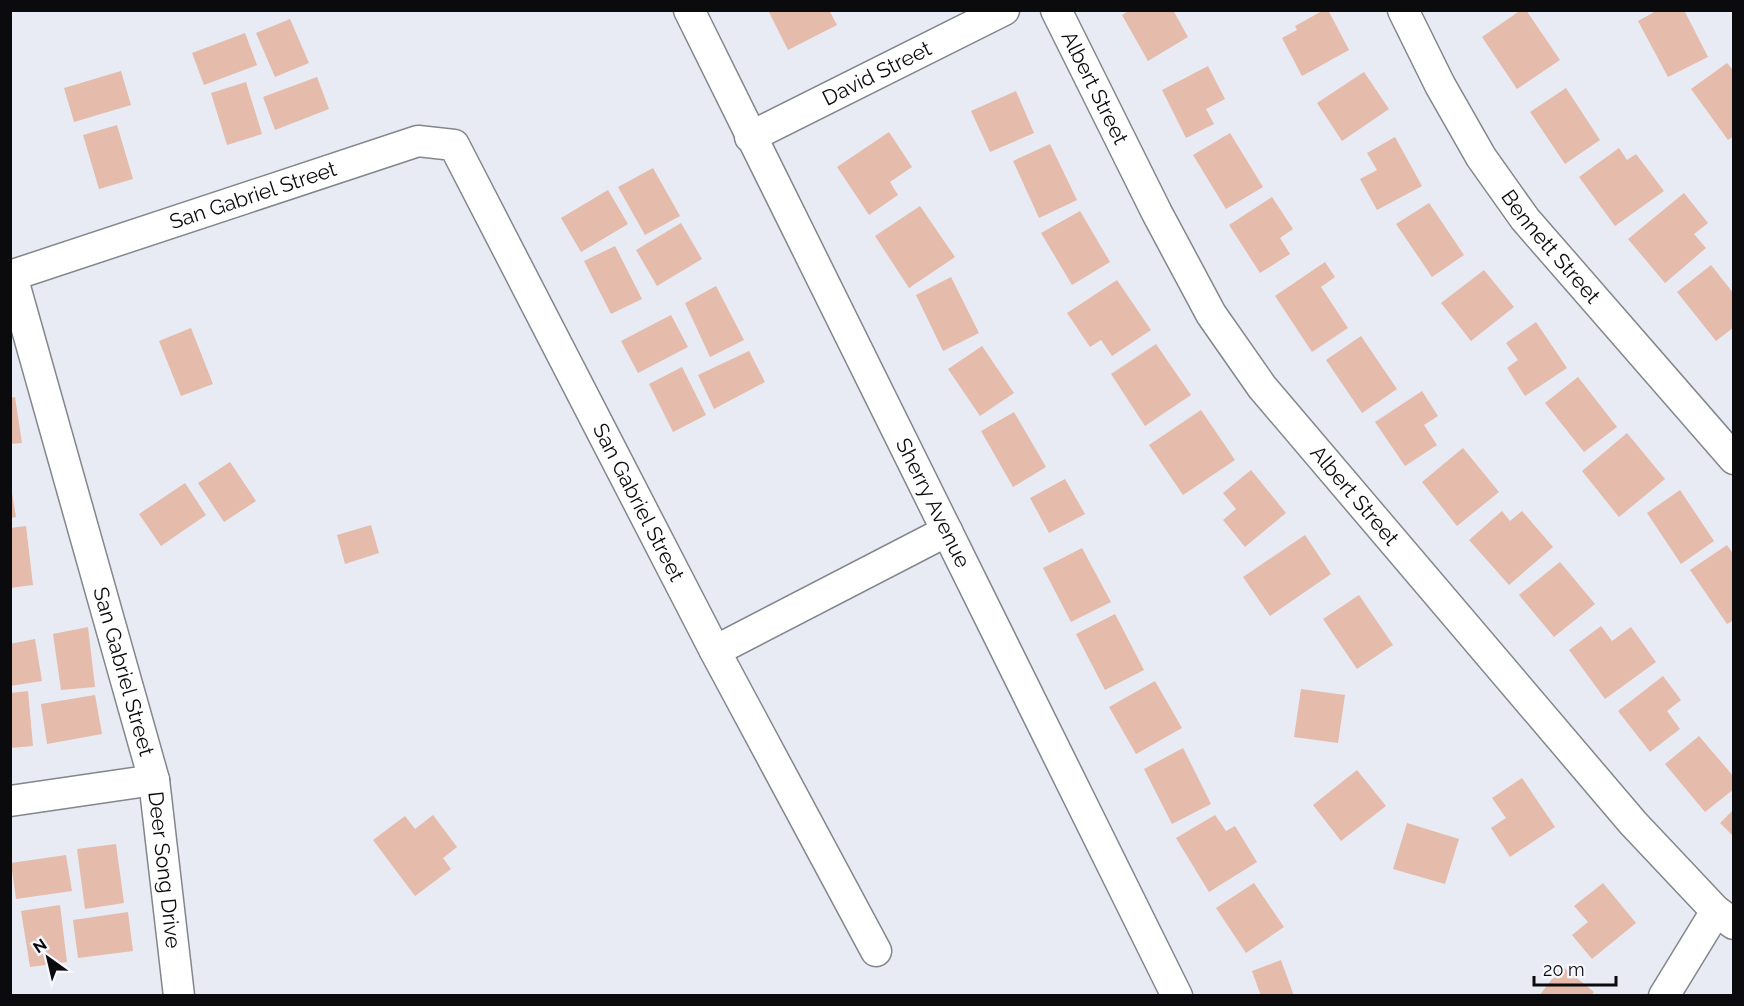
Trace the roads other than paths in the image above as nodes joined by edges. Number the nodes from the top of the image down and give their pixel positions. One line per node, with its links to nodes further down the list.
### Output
1 (689, 10): 5 (street, Sherry Avenue)
2 (1004, 10): 5 (street, David Street)
3 (1056, 10): 12 (street, Albert Street)
4 (1403, 10): 7 (street, Bennett Street)
5 (750, 137): 8 (street, Sherry Avenue)
6 (11, 276): 9 (street, San Gabriel Street); 10 (street, San Gabriel Street)
7 (1734, 459)
8 (947, 531): 9 (street); 15 (street, Sherry Avenue)
9 (715, 651): 13 (street, San Gabriel Street)
10 (154, 780): 11 (street, Deer Song Drive); 14 (street, Deer Song Drive)
11 (10, 801)
12 (1725, 918): 16 (street)
13 (876, 951)
14 (179, 996)
15 (1177, 996)
16 (1664, 996)

